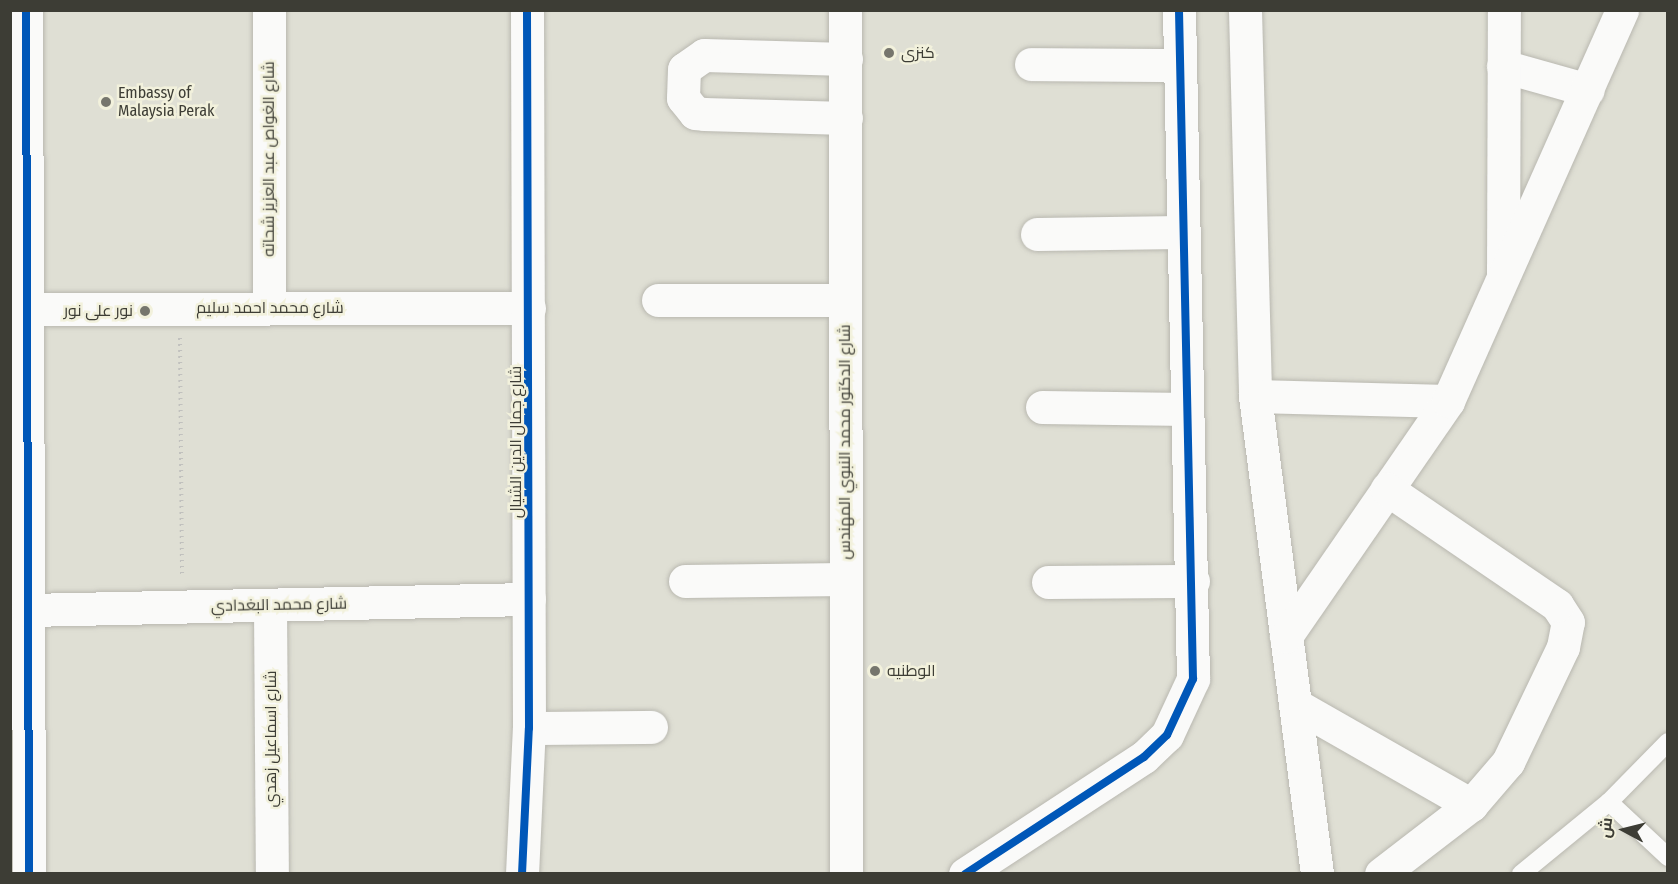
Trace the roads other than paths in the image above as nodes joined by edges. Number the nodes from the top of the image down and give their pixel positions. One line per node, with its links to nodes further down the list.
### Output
1 (26, 10): 22 (street)
2 (269, 10): 20 (street, شارع الغواص عبد العزيز شحاته)
3 (526, 10): 21 (street, شارع جمال الدين الشيال)
4 (845, 10): 9 (street, شارع الدكتور محمد النبوي المهندس)
5 (1179, 10): 11 (street)
6 (1245, 10): 23 (street)
7 (1503, 10): 12 (street)
8 (1622, 10): 13 (street)
9 (846, 59): 14 (street, شارع الدكتور محمد النبوي المهندس); 14 (street)
10 (1031, 64): 11 (street)
11 (1180, 65): 15 (street)
12 (1503, 66): 13 (street); 17 (street)
13 (1588, 90): 17 (street)
14 (846, 118): 19 (street, شارع الدكتور محمد النبوي المهندس)
15 (1181, 232): 16 (street); 26 (street)
16 (1037, 234)
17 (1503, 286): 24 (street)
18 (658, 300): 19 (street)
19 (844, 300): 28 (street, شارع الدكتور محمد النبوي المهندس)
20 (269, 308): 21 (street, شارع محمد احمد سليم); 22 (street, شارع محمد احمد سليم)
21 (529, 308): 32 (street, شارع جمال الدين الشيال)
22 (18, 309): 34 (street)
23 (1255, 396): 24 (street); 35 (street)
24 (1448, 400): 27 (street)
25 (1042, 407): 26 (street)
26 (1187, 409): 30 (street)
27 (1387, 489): 35 (street); 41 (street)
28 (845, 579): 29 (street); 46 (street, شارع الدكتور محمد النبوي المهندس)
29 (685, 581)
30 (1193, 581): 31 (street); 47 (street)
31 (1048, 582)
32 (529, 599): 33 (street, شارع محمد البغدادي); 38 (street, شارع جمال الدين الشيال)
33 (270, 605): 34 (street, شارع محمد البغدادي); 44 (street, شارع اسماعيل زهدي)
34 (28, 610): 43 (street)
35 (1286, 636): 36 (street)
36 (1296, 705): 41 (street); 48 (street)
37 (651, 727): 38 (street)
38 (529, 728): 45 (street, شارع جمال الدين الشيال)
39 (1668, 742): 40 (lane)
40 (1610, 802): 42 (lane); 50 (lane)
41 (1471, 805): 49 (street)
42 (1668, 857)
43 (29, 873)
44 (272, 873)
45 (522, 873)
46 (846, 873)
47 (964, 873)
48 (1317, 873)
49 (1381, 873)
50 (1521, 873)

